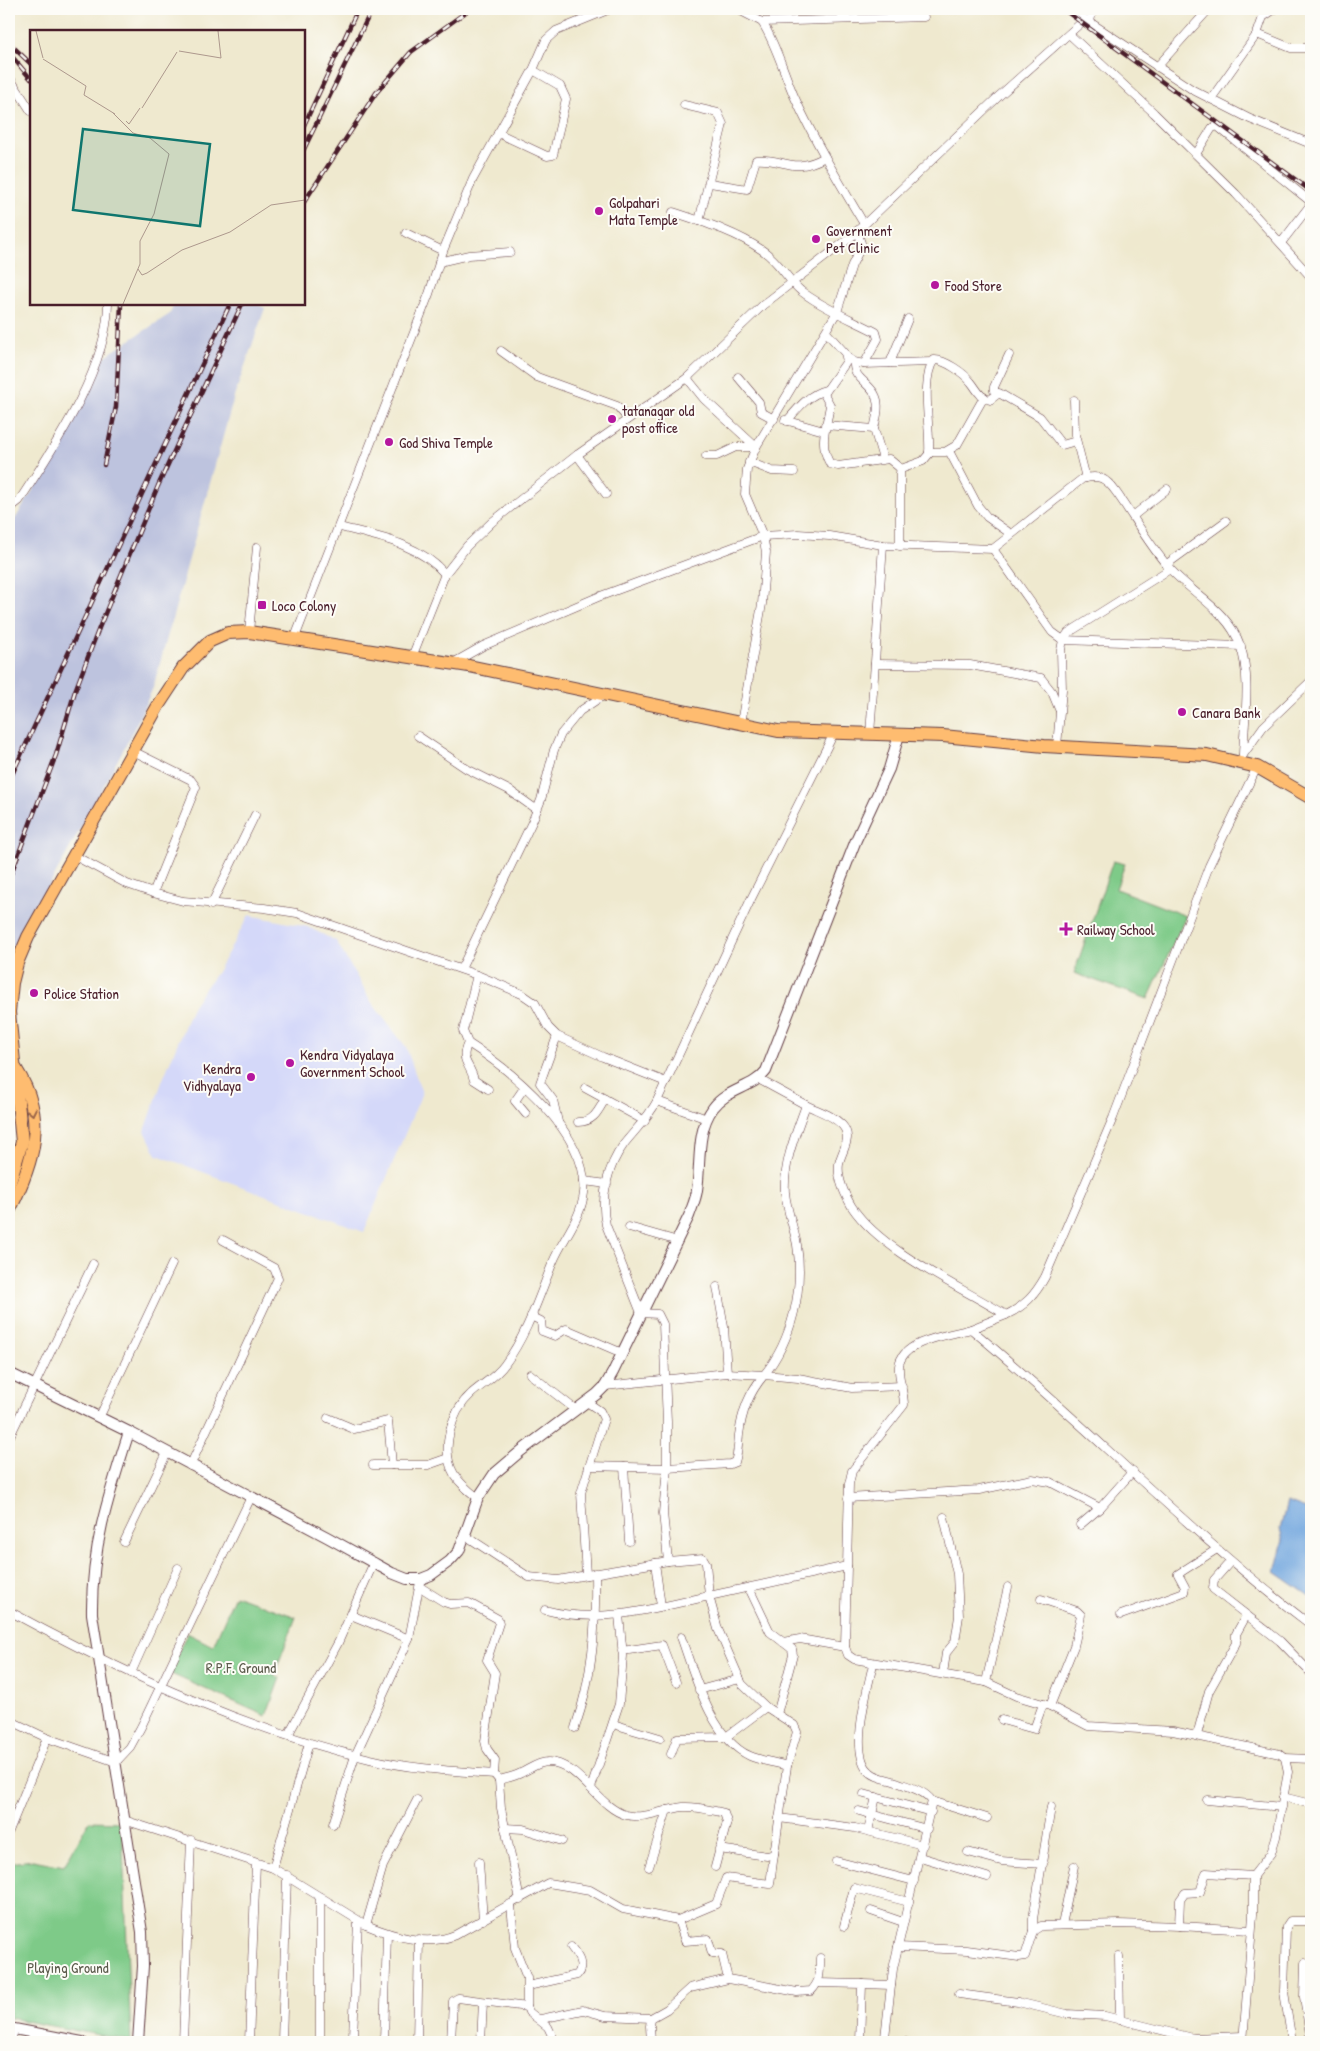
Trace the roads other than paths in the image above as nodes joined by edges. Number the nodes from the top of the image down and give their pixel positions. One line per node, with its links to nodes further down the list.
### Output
1 (610, 9): 14 (street)
2 (737, 9): 9 (street)
3 (1070, 9): 8 (street)
4 (1094, 9): 8 (street)
5 (1209, 9): 13 (street)
6 (1275, 9): 11 (street)
7 (924, 17): 9 (street)
8 (1090, 21): 10 (street); 13 (street)
9 (762, 22): 22 (street)
10 (1069, 34): 21 (street); 27 (street)
11 (1257, 34): 12 (street); 16 (street)
12 (1311, 48)
13 (1157, 67): 16 (street)
14 (534, 70): 19 (street); 19 (street)
15 (9, 77): 18 (street)
16 (1211, 99): 20 (street)
17 (684, 105): 23 (street)
18 (30, 109)
19 (498, 133): 31 (street)
20 (1311, 144)
21 (1196, 154): 24 (street); 30 (street)
22 (825, 157): 23 (street); 27 (street)
23 (710, 182): 26 (street)
24 (1311, 203): 30 (street)
25 (673, 212): 26 (street)
26 (699, 221): 35 (street)
27 (864, 224): 28 (street)
28 (857, 231): 35 (street); 37 (street)
29 (406, 233): 31 (street)
30 (1281, 243): 34 (street)
31 (443, 251): 33 (street)
32 (510, 252): 33 (street)
33 (439, 262): 73 (street)
34 (1311, 277)
35 (792, 283): 37 (street); 47 (street)
36 (108, 305): 70 (street)
37 (836, 312): 39 (street); 45 (street)
38 (908, 319): 44 (street)
39 (826, 332): 42 (street); 52 (street)
40 (501, 351): 53 (street)
41 (1009, 355): 49 (street)
42 (850, 360): 45 (street); 48 (street); 56 (street)
43 (932, 362): 44 (street); 50 (street); 60 (street)
44 (890, 363): 45 (street)
45 (864, 364)
46 (738, 377): 52 (street)
47 (688, 378): 53 (street); 58 (street)
48 (826, 390): 54 (street); 55 (street)
49 (997, 393): 50 (street); 57 (street)
50 (984, 397): 59 (street)
51 (1074, 400): 57 (street)
52 (776, 417): 54 (street); 58 (street)
53 (628, 419): 61 (street)
54 (787, 421): 55 (street)
55 (824, 428): 56 (street); 63 (street)
56 (874, 429): 63 (street)
57 (1076, 440): 67 (street)
58 (756, 447): 62 (street); 64 (street)
59 (949, 450): 60 (street); 74 (street)
60 (929, 452): 65 (street)
61 (577, 454): 69 (street); 81 (street)
62 (706, 456)
63 (883, 459): 65 (street)
64 (749, 462): 66 (street); 75 (street)
65 (901, 468): 77 (street)
66 (794, 472)
67 (1086, 478): 71 (street); 74 (street)
68 (1167, 489): 71 (street)
69 (606, 494)
70 (9, 509)
71 (1133, 516): 80 (street)
72 (1226, 522): 80 (street)
73 (340, 527): 81 (street); 83 (street)
74 (1012, 534): 79 (street)
75 (764, 536): 76 (street); 87 (street); 92 (street)
76 (883, 546): 77 (street); 88 (street)
77 (900, 546): 79 (street)
78 (257, 547): 82 (street)
79 (993, 549): 84 (street)
80 (1169, 567): 84 (street); 85 (street)
81 (445, 574): 86 (street)
82 (249, 632): 83 (main road); 98 (main road)
83 (294, 640): 86 (main road)
84 (1063, 640): 85 (street); 91 (street)
85 (1241, 646): 99 (street)
86 (412, 657): 87 (main road)
87 (452, 663): 90 (main road)
88 (875, 664): 91 (street); 94 (street)
89 (1311, 681): 99 (street)
90 (604, 694): 92 (main road); 102 (street)
91 (1060, 710): 97 (street)
92 (741, 723): 93 (main road)
93 (834, 733): 94 (main road); 113 (street)
94 (870, 735): 95 (main road)
95 (899, 735): 97 (main road); 112 (street)
96 (418, 736): 102 (street)
97 (1057, 746): 99 (main road)
98 (133, 751): 104 (main road); 105 (street)
99 (1241, 758): 100 (main road)
100 (1257, 768): 101 (main road); 137 (street)
101 (1311, 798)
102 (537, 810): 107 (street)
103 (255, 815): 106 (street)
104 (75, 856): 105 (street); 111 (main road)
105 (153, 893): 106 (street)
106 (211, 905): 107 (street)
107 (461, 969): 108 (street)
108 (477, 975): 109 (street); 110 (street)
109 (558, 1036): 113 (street); 123 (street)
110 (468, 1043): 114 (street); 116 (street)
111 (15, 1067): 126 (main road); 128 (main road, one-way to 128)
112 (760, 1080): 119 (street); 121 (street)
113 (666, 1082): 118 (street)
114 (524, 1088): 120 (street); 123 (street)
115 (585, 1088): 117 (street)
116 (488, 1089)
117 (605, 1099): 122 (street); 124 (street)
118 (657, 1101): 121 (street); 122 (street)
119 (806, 1105): 137 (street); 143 (street)
120 (526, 1114)
121 (707, 1119): 131 (street)
122 (644, 1121): 127 (street)
123 (558, 1122): 125 (street)
124 (578, 1122)
125 (584, 1181): 127 (street); 136 (street)
126 (9, 1184)
127 (606, 1184): 135 (street)
128 (9, 1211)
129 (629, 1227): 131 (street)
130 (223, 1240): 158 (street)
131 (678, 1241): 135 (street)
132 (93, 1264): 147 (street)
133 (172, 1264): 150 (street)
134 (717, 1287): 141 (street)
135 (641, 1313): 139 (street); 144 (street)
136 (531, 1316): 139 (street); 155 (street)
137 (1006, 1316): 138 (street)
138 (971, 1330): 146 (street); 162 (street)
139 (622, 1353): 145 (street)
140 (9, 1373): 147 (street)
141 (727, 1373): 143 (street); 144 (street)
142 (530, 1374): 149 (street)
143 (764, 1375): 146 (street); 161 (street)
144 (667, 1379): 145 (street); 161 (street)
145 (605, 1386): 148 (street)
146 (902, 1386): 165 (street)
147 (34, 1387): 150 (street); 153 (street)
148 (587, 1402): 149 (street); 159 (street)
149 (576, 1410): 164 (street)
150 (99, 1418): 152 (street)
151 (328, 1418): 157 (street)
152 (129, 1432): 154 (street); 200 (street)
153 (9, 1438)
154 (167, 1453): 158 (street); 171 (street)
155 (448, 1458): 157 (street); 164 (street)
156 (373, 1465): 157 (street)
157 (392, 1465)
158 (190, 1466): 163 (street)
159 (589, 1466): 160 (street); 180 (street)
160 (624, 1467): 161 (street); 170 (street)
161 (667, 1468): 173 (street)
162 (1133, 1471): 166 (street); 172 (street)
163 (250, 1497): 174 (street); 208 (street)
164 (478, 1498): 169 (street)
165 (848, 1498): 166 (street); 177 (street)
166 (1100, 1508): 168 (street)
167 (944, 1517): 204 (street)
168 (1080, 1525)
169 (466, 1536): 180 (street); 181 (street)
170 (629, 1541)
171 (124, 1542)
172 (1216, 1549): 175 (street); 191 (street)
173 (668, 1561): 176 (street); 184 (street)
174 (374, 1562): 181 (street); 189 (street)
175 (1230, 1562): 192 (street); 194 (street)
176 (655, 1563): 179 (street); 186 (street)
177 (847, 1566): 183 (street); 198 (street)
178 (178, 1568): 202 (street)
179 (595, 1573): 180 (street); 193 (street)
180 (586, 1575)
181 (420, 1583): 196 (street); 229 (street)
182 (1008, 1587): 207 (street)
183 (749, 1588): 184 (street); 197 (street)
184 (709, 1596): 186 (street); 205 (street)
185 (1042, 1599): 210 (street)
186 (660, 1606): 190 (street)
187 (545, 1610): 193 (street)
188 (9, 1611): 200 (street)
189 (351, 1615): 196 (street); 217 (street)
190 (619, 1615): 193 (street); 199 (street)
191 (1121, 1615)
192 (1246, 1616): 203 (street); 218 (street)
193 (596, 1617): 216 (street)
194 (1311, 1625)
195 (681, 1637): 209 (street)
196 (409, 1639): 224 (street)
197 (783, 1642): 198 (street); 212 (street)
198 (845, 1647): 201 (street)
199 (622, 1651): 206 (street); 215 (street)
200 (99, 1657): 202 (street); 227 (street)
201 (873, 1664): 204 (street); 235 (street)
202 (131, 1673): 208 (street)
203 (1311, 1673)
204 (943, 1674): 207 (street)
205 (740, 1679): 209 (street); 211 (street)
206 (676, 1682)
207 (986, 1682): 210 (street)
208 (161, 1685): 217 (street); 227 (street)
209 (699, 1690): 219 (street)
210 (1046, 1705): 214 (street); 218 (street)
211 (766, 1707): 212 (street); 219 (street)
212 (778, 1714): 228 (street)
213 (9, 1720): 220 (street)
214 (1002, 1720)
215 (613, 1724): 221 (street); 230 (street)
216 (575, 1728)
217 (288, 1735): 222 (street)
218 (1197, 1735): 225 (street)
219 (726, 1736): 223 (street); 228 (street)
220 (47, 1738): 227 (street); 250 (street)
221 (660, 1738)
222 (309, 1743): 224 (street); 266 (street)
223 (671, 1754)
224 (355, 1756): 229 (street); 247 (street)
225 (1285, 1758): 226 (street); 232 (street)
226 (1311, 1759)
227 (116, 1762): 246 (street)
228 (787, 1766): 244 (street)
229 (496, 1777): 230 (street); 248 (street)
230 (591, 1788): 240 (street)
231 (864, 1794): 233 (street)
232 (1283, 1796): 237 (street); 239 (street)
233 (876, 1797): 242 (street); 243 (street)
234 (417, 1800): 281 (street)
235 (932, 1800): 242 (street); 245 (street)
236 (1207, 1800): 239 (street)
237 (1311, 1804)
238 (1051, 1807): 262 (street)
239 (1282, 1807): 268 (street)
240 (667, 1810): 255 (street); 264 (street)
241 (859, 1811): 243 (street)
242 (931, 1812): 249 (street)
243 (872, 1814): 249 (street); 251 (street)
244 (779, 1818): 251 (street); 257 (street)
245 (987, 1818)
246 (124, 1820): 252 (street); 311 (street)
247 (333, 1824)
248 (505, 1828): 253 (street); 272 (street)
249 (927, 1829): 254 (street)
250 (9, 1830)
251 (868, 1831): 254 (street)
252 (191, 1840): 261 (street); 312 (street)
253 (562, 1841)
254 (923, 1846): 258 (street)
255 (719, 1849): 257 (street); 265 (street)
256 (968, 1852): 262 (street)
257 (774, 1854): 277 (street)
258 (920, 1857): 269 (street); 270 (street)
259 (836, 1861): 270 (street)
260 (479, 1862): 276 (street)
261 (256, 1863): 266 (street); 313 (street)
262 (1043, 1864): 286 (street)
263 (1074, 1866): 282 (street)
264 (650, 1867)
265 (715, 1867)
266 (273, 1868): 267 (street)
267 (287, 1875): 271 (street); 314 (street)
268 (1253, 1876): 284 (street); 285 (street)
269 (987, 1877)
270 (914, 1881): 273 (street)
271 (320, 1898): 278 (street); 315 (street)
272 (520, 1900): 274 (street); 277 (street)
273 (908, 1902): 280 (street); 283 (street)
274 (511, 1905): 276 (street); 298 (street)
275 (870, 1911): 280 (street)
276 (483, 1920): 288 (street)
277 (678, 1920): 294 (street)
278 (358, 1921): 281 (street); 316 (street)
279 (1311, 1921): 325 (street)
280 (903, 1922): 290 (street)
281 (366, 1925): 287 (street)
282 (1062, 1925): 284 (street); 286 (street)
283 (844, 1926)
284 (1179, 1926): 285 (street)
285 (1250, 1930): 306 (street)
286 (1033, 1931): 290 (street)
287 (387, 1932): 288 (street); 317 (street)
288 (419, 1939): 318 (street)
289 (572, 1947): 298 (street)
290 (898, 1947): 297 (street)
291 (1119, 1956): 304 (street)
292 (820, 1958): 295 (street)
293 (1305, 1963): 308 (street)
294 (728, 1979): 295 (street); 302 (street)
295 (818, 1983): 296 (street)
296 (862, 1984): 297 (street); 323 (street)
297 (891, 1985): 307 (street)
298 (528, 1986): 301 (street)
299 (959, 1994): 304 (street)
300 (483, 2002): 301 (street); 319 (street); 320 (street)
301 (527, 2007): 303 (street)
302 (651, 2018): 303 (street); 322 (street)
303 (540, 2019): 321 (street)
304 (1120, 2020): 306 (street)
305 (12, 2028): 309 (street); 310 (street)
306 (1243, 2039)
307 (884, 2041): 323 (street); 324 (street)
308 (1311, 2041)
309 (11, 2042)
310 (75, 2042)
311 (138, 2042)
312 (184, 2042)
313 (249, 2042)
314 (282, 2042)
315 (320, 2042)
316 (350, 2042)
317 (384, 2042)
318 (417, 2042)
319 (451, 2042)
320 (481, 2042)
321 (555, 2042)
322 (651, 2042)
323 (861, 2042)
324 (906, 2042)
325 (1292, 2042)

